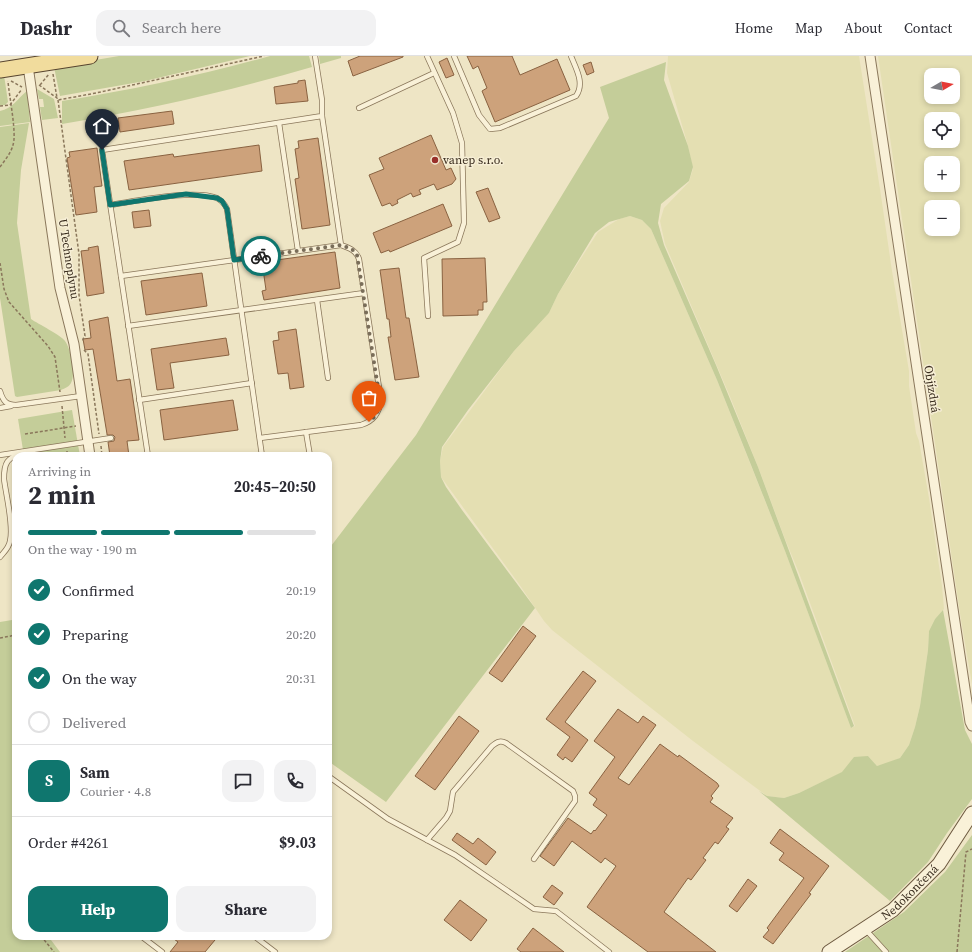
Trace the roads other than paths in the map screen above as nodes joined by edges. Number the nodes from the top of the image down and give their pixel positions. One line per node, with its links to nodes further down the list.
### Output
1 (90, 56): 7 (main road)
2 (315, 56): 11 (lane)
3 (427, 56): 9 (lane)
4 (454, 56): 5 (lane)
5 (571, 56)
6 (870, 56): 45 (street, Objízdná)
7 (27, 59): 8 (main road); 26 (street, U Technoplynu)
8 (0, 70)
9 (434, 73): 10 (lane); 21 (lane)
10 (359, 108)
11 (322, 116): 12 (lane); 14 (lane)
12 (280, 123): 13 (lane); 15 (lane)
13 (110, 205): 16 (lane); 17 (lane)
14 (341, 245): 15 (lane); 18 (lane)
15 (298, 251): 16 (lane)
16 (234, 260): 17 (lane); 20 (lane)
17 (121, 276): 22 (lane)
18 (364, 293): 19 (lane); 30 (lane)
19 (317, 300): 20 (lane); 23 (lane)
20 (242, 310): 22 (lane); 24 (lane)
21 (428, 316)
22 (128, 326): 27 (lane)
23 (328, 378)
24 (252, 383): 27 (lane); 32 (lane)
25 (0, 391): 28 (lane)
26 (82, 396): 28 (lane); 33 (street, U Technoplynu)
27 (139, 400): 36 (lane)
28 (16, 405): 29 (lane)
29 (0, 408)
30 (306, 432): 32 (lane); 38 (lane)
31 (111, 438): 33 (lane)
32 (260, 438): 37 (lane)
33 (88, 442): 34 (lane); 35 (street, U Technoplynu)
34 (22, 452)
35 (89, 452)
36 (147, 452)
37 (262, 452)
38 (309, 452)
39 (12, 453): 40 (lane)
40 (0, 455)
41 (12, 457): 43 (lane)
42 (12, 532): 44 (lane)
43 (12, 532)
44 (0, 557)
45 (972, 726)
46 (332, 779): 48 (lane)
47 (972, 813): 50 (street, Nedokončená)
48 (427, 840): 49 (lane); 55 (lane)
49 (534, 859)
50 (865, 928): 56 (street, Nedokončená); 57 (lane)
51 (146, 940): 53 (lane)
52 (259, 940): 54 (lane)
53 (162, 952)
54 (275, 952)
55 (609, 952)
56 (829, 952)
57 (886, 952)

